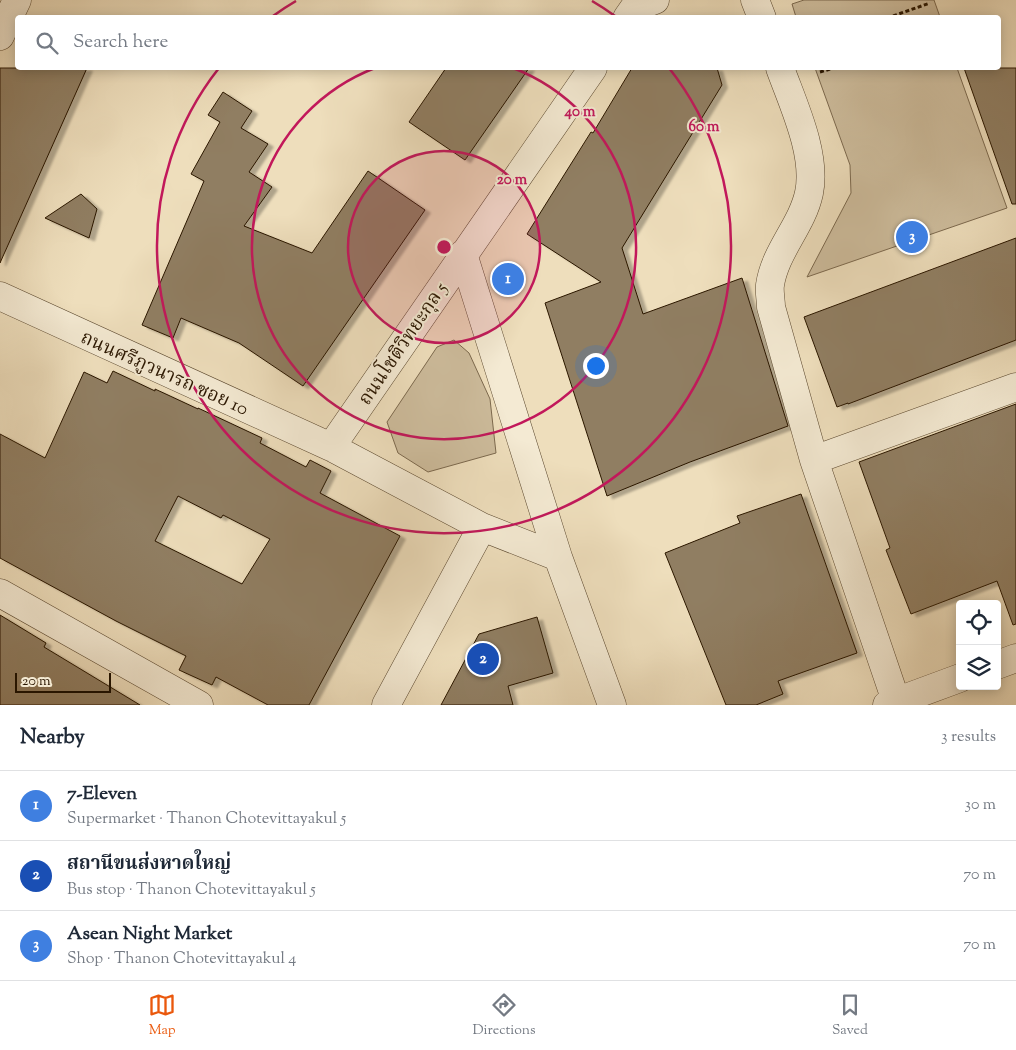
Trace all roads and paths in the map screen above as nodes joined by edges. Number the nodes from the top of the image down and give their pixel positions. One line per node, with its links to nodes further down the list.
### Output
1 (17, 0): 8 (street)
2 (655, 0): 5 (street)
3 (755, 0): 6 (street)
4 (930, 3): 7 (path)
5 (629, 15)
6 (761, 15)
7 (895, 15)
8 (0, 36)
9 (591, 70): 13 (street, ถนนโชติวิทยะกุล 5)
10 (781, 70): 17 (street)
11 (827, 70): 12 (path)
12 (820, 72)
13 (463, 254): 16 (street, ถนนโชติวิทยะกุล 5); 19 (street)
14 (0, 296): 16 (street, ถนนศรีภูวนารถ ซอย 10)
15 (1016, 387): 17 (street)
16 (331, 447): 18 (street, ถนนศรีภูวนารถ ซอย 10)
17 (814, 460): 24 (street)
18 (482, 527): 19 (street, ถนนศรีภูวนารถ ซอย 10); 26 (street)
19 (558, 557): 27 (street)
20 (0, 593): 25 (street)
21 (1016, 658): 22 (street)
22 (1001, 664)
23 (956, 679): 24 (street)
24 (891, 703)
25 (199, 705)
26 (386, 705)
27 (612, 705)

